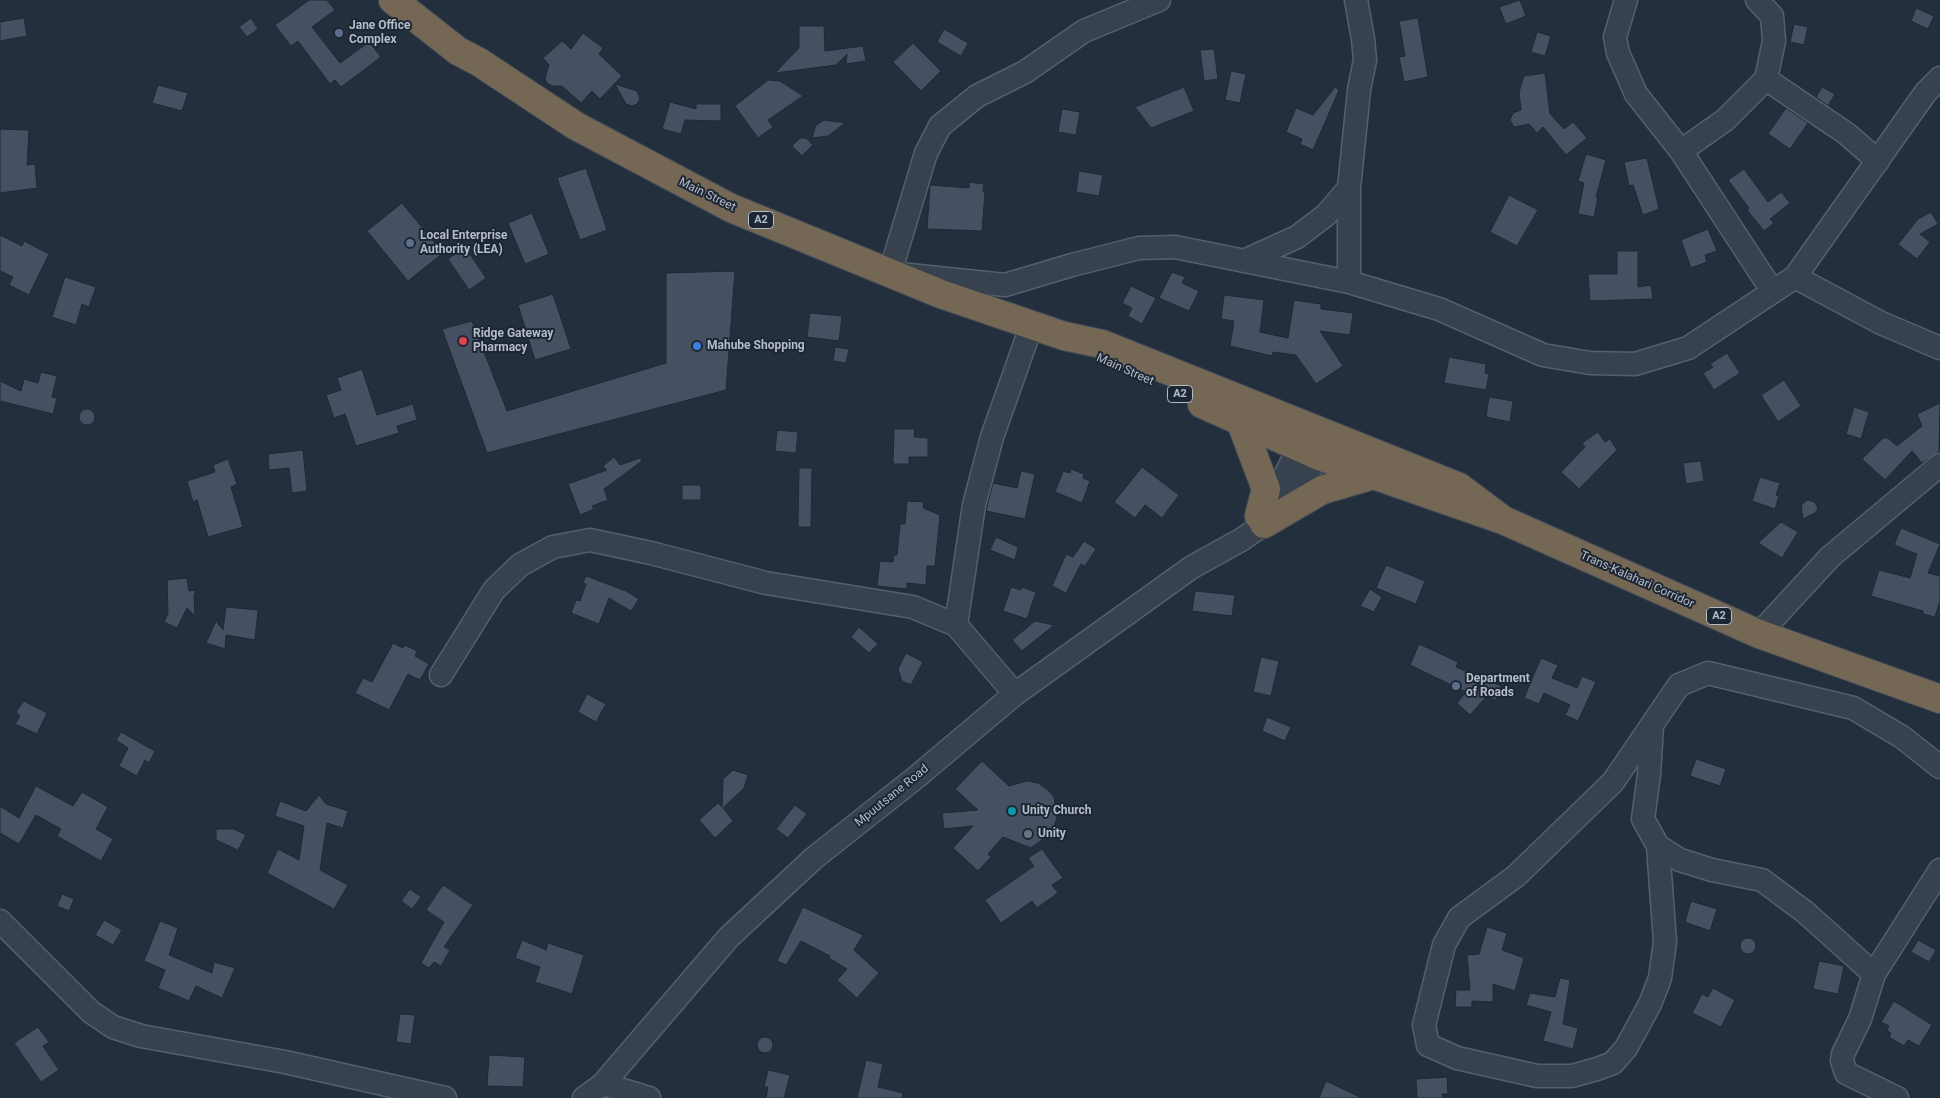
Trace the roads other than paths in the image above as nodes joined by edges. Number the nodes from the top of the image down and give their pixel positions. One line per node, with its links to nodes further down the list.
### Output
1 (393, 0): 7 (highway, Main Street / A2)
2 (416, 0): 7 (highway, Main Street / A2)
3 (1159, 0): 14 (street)
4 (1356, 0): 12 (street)
5 (1626, 0): 10 (street)
6 (1757, 0): 9 (street)
7 (468, 56): 14 (highway, Main Street / A2)
8 (1940, 78): 11 (street)
9 (1766, 79): 10 (street); 11 (street)
10 (1681, 151): 17 (street)
11 (1878, 161): 15 (street)
12 (1349, 188): 13 (street); 16 (street)
13 (1244, 261): 14 (street); 16 (street)
14 (890, 273): 18 (highway, Main Street / A2)
15 (1796, 277): 17 (street); 20 (street)
16 (1349, 282): 17 (street)
17 (1773, 292)
18 (1032, 324): 19 (highway, Main Street / A2); 27 (street)
19 (1064, 336): 21 (highway, Main Street / A2); 22 (highway, Main Street / A2)
20 (1940, 348)
21 (1240, 420): 22 (highway, Main Street / A2); 25 (highway)
22 (1314, 441): 24 (highway, Trans-Kalahari Corridor / A2); 25 (street, Mpuutsane Road); 26 (highway, Trans-Kalahari Corridor / A2)
23 (1940, 465): 28 (street)
24 (1370, 476): 25 (highway); 26 (highway, Trans-Kalahari Corridor / A2)
25 (1262, 520): 30 (street, Mpuutsane Road)
26 (1503, 520): 28 (highway, Trans-Kalahari Corridor / A2)
27 (956, 625): 29 (street); 30 (street)
28 (1759, 634): 31 (highway, Trans-Kalahari Corridor / A2)
29 (441, 675)
30 (1015, 694): 38 (street, Mpuutsane Road)
31 (1940, 699)
32 (1652, 726): 33 (street); 34 (street); 34 (street)
33 (1940, 767)
34 (1658, 846): 37 (street)
35 (1940, 870): 37 (street)
36 (0, 921): 39 (street)
37 (1874, 974): 40 (street)
38 (603, 1084): 42 (street, Mpuutsane Road); 43 (street)
39 (388, 1091): 41 (street)
40 (1891, 1097)
41 (445, 1098)
42 (584, 1098)
43 (649, 1098)

